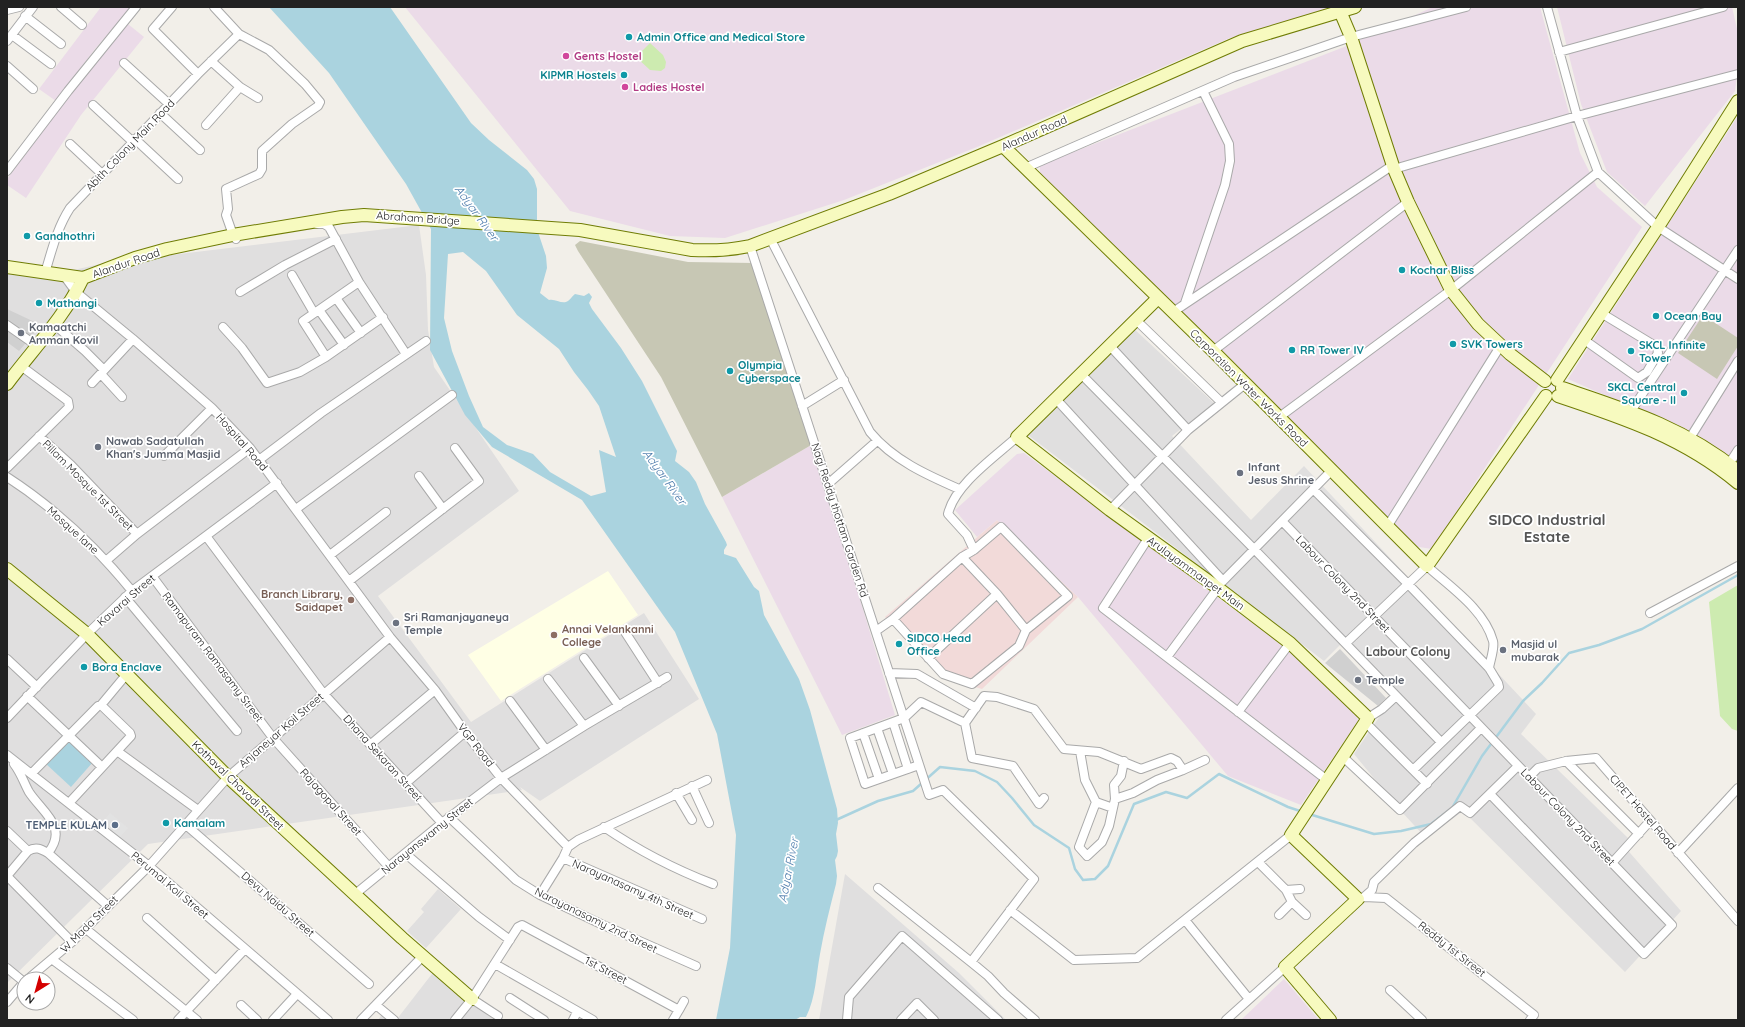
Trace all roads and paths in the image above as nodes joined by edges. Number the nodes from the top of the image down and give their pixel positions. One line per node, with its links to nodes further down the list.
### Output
1 (19, 7): 11 (street)
2 (32, 7): 13 (street)
3 (61, 7): 14 (street)
4 (136, 7): 42 (street)
5 (172, 7): 24 (street)
6 (214, 7): 15 (street)
7 (1354, 7): 12 (street, Alandur Road)
8 (1466, 7): 16 (street)
9 (1547, 7): 19 (street)
10 (1723, 7): 19 (street)
11 (7, 10)
12 (1340, 11): 16 (street); 38 (street, Alandur Road)
13 (25, 16): 17 (street); 18 (street)
14 (82, 25)
15 (239, 34): 20 (street, Abith Colony Main Road); 48 (street)
16 (1351, 37): 28 (street); 40 (street)
17 (9, 38): 22 (street)
18 (61, 44)
19 (1558, 52): 34 (street)
20 (212, 61): 24 (street, Abith Colony Main Road); 26 (street)
21 (124, 63): 31 (street)
22 (51, 64)
23 (7, 66): 27 (street)
24 (198, 74): 31 (street, Abith Colony Main Road)
25 (1738, 74): 34 (street)
26 (240, 87): 29 (street); 35 (street)
27 (33, 89)
28 (1203, 91): 41 (street); 67 (street)
29 (258, 98)
30 (1738, 101): 47 (street)
31 (169, 104): 33 (street, Abith Colony Main Road)
32 (93, 105): 36 (street)
33 (160, 113): 36 (street, Abith Colony Main Road); 39 (street)
34 (1577, 116): 40 (street); 43 (street)
35 (206, 124)
36 (134, 141): 44 (street, Abith Colony Main Road); 45 (street)
37 (70, 144): 44 (street)
38 (1004, 146): 41 (street, Corporation Water Works Road); 49 (street, Alandur Road)
39 (200, 150)
40 (1393, 167): 46 (street); 67 (street)
41 (1025, 168): 66 (street, Corporation Water Works Road)
42 (7, 171)
43 (1598, 172): 47 (street); 62 (street)
44 (102, 174): 56 (street, Abith Colony Main Road)
45 (178, 179)
46 (1408, 202): 62 (street); 84 (street)
47 (1658, 227): 55 (street); 70 (street)
48 (238, 235): 50 (street); 53 (street, Abraham Bridge); 59 (street, Alandur Road)
49 (770, 238): 51 (street, Alandur Road); 91 (street)
50 (336, 239): 61 (street); 64 (street)
51 (750, 246): 53 (street, Alandur Road); 100 (street, Nagi Reddy thottam Garden Rd)
52 (1738, 250): 55 (street)
53 (710, 251)
54 (7, 267): 56 (street, Alandur Road)
55 (1724, 270): 60 (street); 102 (street)
56 (45, 273): 58 (street, Alandur Road)
57 (292, 275): 68 (street)
58 (65, 276): 59 (street, Alandur Road); 63 (street, Hospital Road)
59 (83, 278): 63 (street)
60 (1738, 279)
61 (359, 282): 65 (street); 71 (street)
62 (1451, 290): 81 (street); 103 (street)
63 (76, 292): 74 (street); 77 (street, Hospital Road)
64 (240, 292)
65 (336, 298): 68 (street); 76 (street)
66 (1158, 298): 69 (street, Corporation Water Works Road); 72 (street)
67 (1185, 304): 69 (street)
68 (317, 312): 80 (street); 86 (street)
69 (1173, 312): 84 (street, Corporation Water Works Road)
70 (1601, 313): 78 (street); 78 (street)
71 (383, 317): 76 (street); 85 (street)
72 (1136, 320): 83 (street); 99 (street)
73 (7, 325): 82 (street)
74 (55, 325): 82 (street); 89 (street)
75 (223, 327): 86 (street)
76 (361, 333): 80 (street)
77 (133, 339): 89 (street); 101 (street, Hospital Road)
78 (1584, 340): 95 (street)
79 (426, 341): 85 (street)
80 (344, 345): 86 (street)
81 (1501, 345): 95 (street); 132 (street)
82 (37, 346): 88 (street)
83 (1110, 346): 90 (street); 104 (street)
84 (1213, 351): 94 (street, Corporation Water Works Road)
85 (406, 354): 115 (street)
86 (326, 357)
87 (1738, 361): 108 (street)
88 (21, 366): 93 (street); 106 (street)
89 (104, 370): 92 (street); 97 (street)
90 (1081, 374): 98 (street); 113 (street)
91 (844, 380): 100 (street); 109 (street)
92 (92, 383)
93 (7, 384)
94 (1245, 384): 99 (street); 103 (street, Corporation Water Works Road)
95 (1553, 388): 102 (street); 105 (street); 141 (street)
96 (452, 395): 127 (street)
97 (122, 397)
98 (1056, 399): 107 (street); 124 (street)
99 (1221, 402): 104 (street)
100 (802, 406): 123 (street, Nagi Reddy thottam Garden Rd)
101 (212, 408): 110 (street, Hospital Road); 114 (street)
102 (1631, 411): 105 (street)
103 (1278, 418): 118 (street, Corporation Water Works Road)
104 (1188, 430): 113 (street)
105 (1671, 433): 108 (street); 122 (street)
106 (39, 436): 116 (street); 133 (street, Pillam Mosque 1st Street)
107 (1017, 437): 125 (street); 129 (street, Arulayammanpet Main)
108 (1690, 438): 117 (street)
109 (877, 440): 123 (street); 125 (street)
110 (250, 448): 115 (street, Hospital Road); 133 (street)
111 (455, 448): 128 (street)
112 (1738, 450): 117 (street)
113 (1162, 455): 124 (street); 136 (street)
114 (164, 456)
115 (259, 460): 121 (street, Hospital Road)
116 (7, 468)
117 (1734, 468)
118 (1332, 470): 126 (street); 132 (street, Corporation Water Works Road)
119 (418, 476): 128 (street)
120 (7, 477): 140 (street, Mosque lane)
121 (277, 483): 127 (street, Hospital Road); 134 (street, Kavarai Street)
122 (1738, 483)
123 (828, 484): 155 (street, Nagi Reddy thottam Garden Rd)
124 (1134, 484): 129 (street); 146 (street)
125 (959, 489): 137 (street)
126 (1313, 489): 131 (street); 147 (street)
127 (296, 509): 138 (street, Hospital Road)
128 (443, 509): 145 (street)
129 (1110, 510): 135 (street, Arulayammanpet Main)
130 (386, 512): 138 (street)
131 (1282, 521): 136 (street); 152 (street, Labour Colony 2nd Street)
132 (1387, 527): 141 (street, Corporation Water Works Road)
133 (137, 534): 140 (street)
134 (206, 536): 144 (street, Kavarai Street); 173 (street, Dhana Sekaran Street)
135 (1149, 537): 146 (street, Arulayammanpet Main); 161 (street)
136 (1254, 549): 146 (street); 160 (street)
137 (974, 550): 139 (street); 154 (street)
138 (330, 555): 145 (street, Hospital Road)
139 (962, 557): 149 (street); 153 (street)
140 (107, 560): 148 (street, Mosque lane)
141 (1427, 566): 147 (street); 165 (street)
142 (1738, 566): 151 (street)
143 (7, 569): 157 (street, Kothaval Chavadi Street)
144 (152, 576): 148 (street, Kavarai Street); 194 (street, Ramapuram Ramasamy Street)
145 (349, 581): 158 (street, Hospital Road)
146 (1220, 584): 159 (street, Arulayammanpet Main); 161 (street)
147 (1408, 584): 152 (street); 165 (street)
148 (132, 591): 150 (street, Kavarai Street)
149 (997, 594): 154 (street); 163 (street)
150 (125, 597): 157 (street, Kavarai Street); 190 (street)
151 (1650, 614)
152 (1374, 617): 160 (street); 181 (street, Labour Colony 2nd Street)
153 (893, 619): 155 (street); 163 (street)
154 (1026, 630): 163 (street)
155 (876, 631): 166 (street, Nagi Reddy thottam Garden Rd)
156 (625, 632): 170 (street)
157 (87, 634): 167 (street, Kothaval Chavadi Street); 171 (street, Kavarai Street)
158 (390, 637): 172 (street, VGP Road); 173 (street, Anjaneyar Koil Street)
159 (1290, 643): 180 (street); 184 (street, Arulayammanpet Main)
160 (1346, 644): 175 (street)
161 (1166, 657): 180 (street)
162 (584, 658): 178 (street)
163 (928, 658)
164 (7, 659): 171 (street)
165 (1489, 668): 181 (street)
166 (889, 673): 179 (street); 183 (street, Nagi Reddy thottam Garden Rd)
167 (126, 675): 177 (street); 213 (street, Kothaval Chavadi Street)
168 (666, 678): 170 (street, Narayanswamy Street)
169 (548, 679): 187 (street)
170 (658, 683): 178 (street, Narayanswamy Street)
171 (37, 686): 174 (street, Kavarai Street)
172 (435, 690): 191 (street, VGP Road); 196 (street)
173 (323, 693): 194 (street, Anjaneyar Koil Street); 196 (street, Dhana Sekaran Street)
174 (27, 696): 182 (street, Kavarai Street); 193 (street)
175 (1396, 696): 184 (street); 195 (street)
176 (510, 701): 197 (street)
177 (101, 705): 193 (street); 199 (street)
178 (619, 706): 187 (street, Narayanswamy Street)
179 (976, 708): 186 (street); 198 (street)
180 (1238, 712): 218 (street)
181 (1469, 716): 189 (street, Labour Colony 2nd Street); 195 (street)
182 (7, 718)
183 (904, 718): 185 (street); 186 (street); 205 (street, Nagi Reddy thottam Garden Rd)
184 (1367, 720): 201 (street); 210 (street)
185 (893, 722): 188 (street); 208 (street)
186 (965, 723): 225 (street)
187 (584, 726): 197 (street, Narayanswamy Street)
188 (878, 728): 192 (street); 212 (street)
189 (1481, 728): 207 (street, Labour Colony 2nd Street); 220 (street)
190 (237, 731)
191 (465, 732): 215 (street, VGP Road); 219 (street)
192 (863, 733): 216 (street); 216 (street)
193 (69, 736): 206 (street); 211 (street)
194 (273, 738): 213 (street, Anjaneyar Koil Street); 250 (street, Rajagopal Street)
195 (1441, 742): 210 (street)
196 (371, 744): 219 (street, Dhana Sekaran Street)
197 (546, 750): 215 (street, Narayanswamy Street)
198 (1080, 750): 204 (street); 227 (street)
199 (117, 751): 206 (street); 230 (street)
200 (8, 756): 211 (street, Perumal Koil Street); 243 (street)
201 (1342, 756): 218 (street); 220 (street)
202 (1205, 760): 209 (street)
203 (1566, 761): 214 (street, CIPET Hostel Road); 233 (street, CIPET Hostel Road); 239 (street)
204 (1124, 762): 209 (street); 226 (street)
205 (919, 765): 208 (street); 261 (street, Nagi Reddy thottam Garden Rd)
206 (102, 766): 228 (street)
207 (1518, 766): 214 (street, Labour Colony 2nd Street); 224 (street)
208 (908, 769): 212 (street)
209 (1183, 770): 226 (street)
210 (1413, 770): 220 (street)
211 (31, 774): 228 (street, Perumal Koil Street)
212 (893, 774): 216 (street)
213 (228, 777): 230 (street, Anjaneyar Koil Street); 256 (street, Kothaval Chavadi Street)
214 (1529, 777): 248 (street, Labour Colony 2nd Street)
215 (501, 778): 231 (street, Narayanswamy Street); 241 (street, VGP Road)
216 (878, 779)
217 (707, 780): 221 (street)
218 (1327, 780): 240 (street)
219 (406, 783): 234 (street, Dhana Sekaran Street)
220 (1427, 784)
221 (692, 786): 223 (street); 235 (street)
222 (1738, 788): 244 (street)
223 (676, 793): 232 (street); 237 (street)
224 (1490, 794): 248 (street, Labour Colony 2nd Street); 258 (street)
225 (1044, 798)
226 (1115, 799): 229 (street)
227 (1096, 802): 229 (street); 229 (street)
228 (68, 803): 249 (street, Perumal Koil Street)
229 (1113, 808)
230 (198, 810): 236 (street, Anjaneyar Koil Street)
231 (449, 817): 234 (street, Narayanswamy Street); 257 (street, Narayanasamy 2nd Street)
232 (692, 820)
233 (1650, 821): 239 (street); 244 (street, CIPET Hostel Road)
234 (442, 823): 245 (street, Narayanswamy Street)
235 (709, 823)
236 (186, 825): 249 (street, Anjaneyar Koil Street); 282 (street, Devu Naidu Street)
237 (604, 827): 241 (street); 252 (street)
238 (7, 831): 242 (street)
239 (1639, 834): 248 (street)
240 (1291, 835): 247 (street); 258 (street)
241 (568, 847): 246 (street)
242 (28, 851): 243 (street); 251 (street)
243 (48, 853): 260 (street)
244 (1678, 853): 267 (street, CIPET Hostel Road)
245 (406, 854): 250 (street, Narayanswamy Street); 269 (street)
246 (563, 858): 257 (street); 265 (street, Narayanasamy 4th Street)
247 (1258, 862): 255 (street); 266 (street)
248 (1612, 863)
249 (149, 866): 260 (street, W Mada Street); 271 (street, Perumal Koil Street)
250 (389, 867): 256 (street, Narayanswamy Street)
251 (7, 876): 270 (street)
252 (713, 884)
253 (878, 888): 274 (street)
254 (1300, 889): 255 (street)
255 (1286, 890): 259 (street)
256 (354, 895): 272 (street, Kothaval Chavadi Street)
257 (540, 895): 276 (street, Narayanasamy 2nd Street)
258 (1361, 898): 277 (street); 318 (street, Reddy 1st Street)
259 (1292, 902): 262 (street); 263 (street)
260 (108, 906): 268 (street, W Mada Street)
261 (1010, 910): 266 (street); 274 (street)
262 (1279, 915)
263 (1306, 915)
264 (147, 918): 281 (street)
265 (702, 919)
266 (1185, 920): 288 (street)
267 (1738, 921)
268 (86, 929): 270 (street, W Mada Street); 294 (street)
269 (510, 940): 275 (street); 293 (street, 1st Street)
270 (72, 942): 273 (street, W Mada Street)
271 (245, 949): 281 (street); 285 (street, Perumal Koil Street)
272 (422, 957): 287 (street, Kothaval Chavadi Street); 292 (street)
273 (53, 960): 279 (street, W Mada Street); 297 (street)
274 (972, 962): 314 (street)
275 (495, 964): 287 (street); 295 (street)
276 (696, 966)
277 (1284, 967): 288 (street); 316 (street)
278 (7, 968): 280 (street)
279 (39, 971)
280 (16, 975)
281 (216, 980): 294 (street)
282 (369, 984)
283 (1390, 990): 317 (street)
284 (16, 991): 290 (street)
285 (297, 994): 301 (street); 302 (street, Perumal Koil Street)
286 (510, 998): 306 (street)
287 (472, 999): 296 (street); 305 (street)
288 (1249, 999): 315 (street)
289 (684, 1001): 293 (street)
290 (7, 1002)
291 (241, 1005): 300 (street)
292 (376, 1006): 303 (street); 304 (street)
293 (679, 1010): 309 (street)
294 (186, 1011): 298 (street); 299 (street)
295 (577, 1012): 307 (street); 308 (street)
296 (498, 1016)
297 (133, 1020)
298 (178, 1020)
299 (197, 1020)
300 (257, 1020)
301 (273, 1020)
302 (328, 1020)
303 (361, 1020)
304 (394, 1020)
305 (455, 1020)
306 (544, 1020)
307 (573, 1020)
308 (592, 1020)
309 (673, 1020)
310 (846, 1020): 313 (street)
311 (901, 1020): 312 (street)
312 (934, 1020)
313 (998, 1020)
314 (1035, 1020)
315 (1226, 1020)
316 (1330, 1020)
317 (1422, 1020)
318 (1530, 1020)

